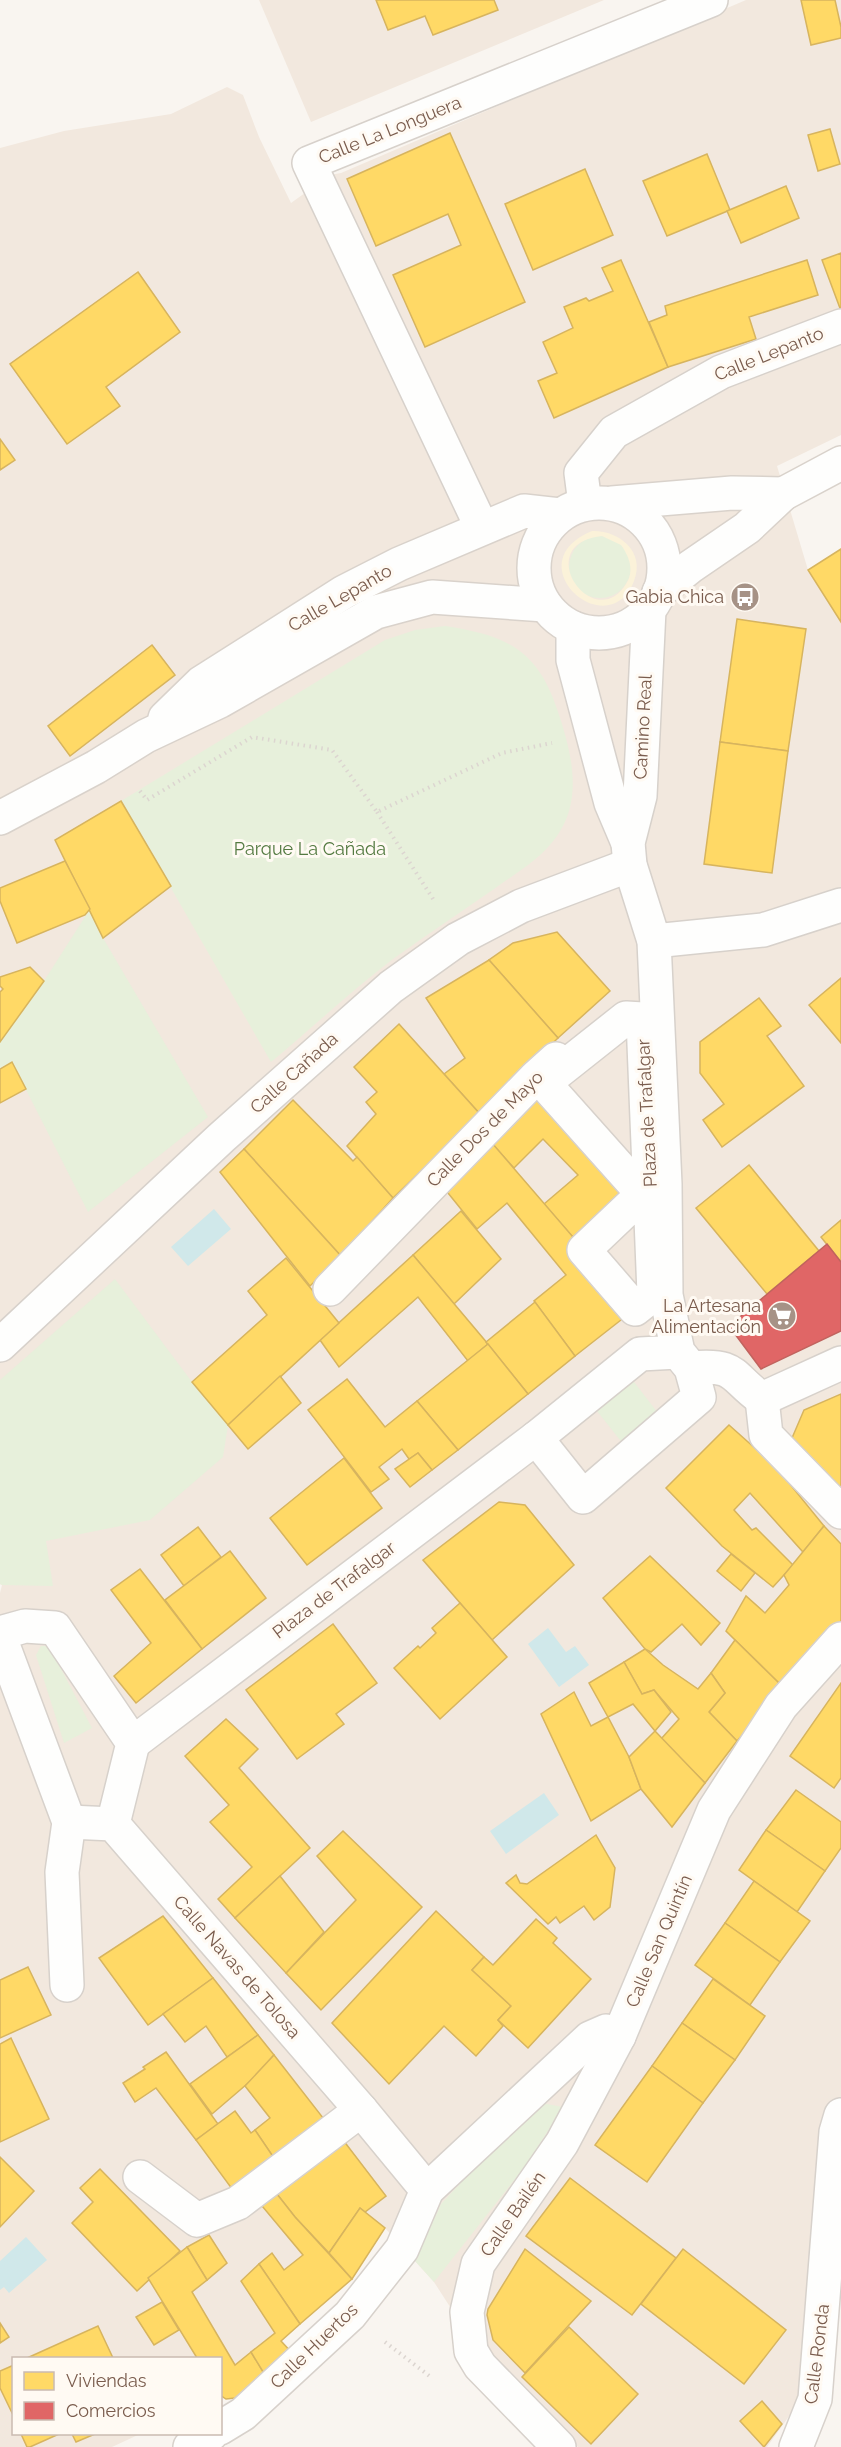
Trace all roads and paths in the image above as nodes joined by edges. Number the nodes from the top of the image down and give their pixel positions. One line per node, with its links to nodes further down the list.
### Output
1 (711, 0): 6 (street, Calle La Longuera)
2 (841, 326): 5 (street, Calle Lepanto)
3 (841, 464): 4 (street, Calle Lepanto)
4 (783, 494): 5 (street, Calle Lepanto); 7 (street, Calle Lepanto)
5 (586, 507): 6 (street, Calle Lepanto); 7 (street); 8 (street)
6 (482, 528): 10 (street, Calle Lepanto)
7 (654, 601): 9 (street); 15 (street, Camino Real)
8 (545, 605): 9 (street); 10 (street, Calle Lepanto)
9 (573, 628): 15 (street, Camino Real)
10 (146, 736): 14 (street, Calle Lepanto)
11 (557, 742): 13 (path)
12 (140, 790): 13 (path)
13 (377, 812): 17 (path)
14 (0, 818)
15 (629, 854): 17 (street, Calle Cañada); 18 (street, Camino Real)
16 (841, 905): 18 (street)
17 (458, 939): 23 (street, Calle Cañada)
18 (654, 941): 19 (street, Camino Real)
19 (656, 993): 21 (street, Calle Dos de Mayo); 22 (street, Camino Real)
20 (643, 1194): 20 (street, Plaza de Trafalgar)
21 (330, 1289)
22 (666, 1296): 24 (street, Camino Real); 26 (street, Camino Real)
23 (0, 1345)
24 (640, 1354): 26 (street); 28 (street, Plaza de Trafalgar)
25 (841, 1363): 27 (street)
26 (689, 1372): 27 (street); 28 (street)
27 (755, 1394): 29 (street)
28 (536, 1438): 32 (street, Plaza de Trafalgar)
29 (841, 1512)
30 (0, 1635): 32 (street); 33 (street)
31 (841, 1639): 36 (street, Calle San Quintín)
32 (133, 1743): 34 (street)
33 (69, 1822): 34 (street); 35 (street)
34 (113, 1824): 37 (street, Calle Navas de Tolosa)
35 (68, 1985)
36 (619, 2036): 40 (street); 46 (street, Calle Bailén)
37 (361, 2110): 39 (street); 40 (street, Calle Navas de Tolosa)
38 (841, 2115): 47 (street, Calle Ronda)
39 (140, 2177)
40 (428, 2190): 41 (street, Calle Huertos)
41 (350, 2315): 42 (path); 43 (street, Calle Huertos)
42 (432, 2378)
43 (222, 2427)
44 (208, 2435): 45 (street)
45 (190, 2447)
46 (559, 2447)
47 (796, 2447)

